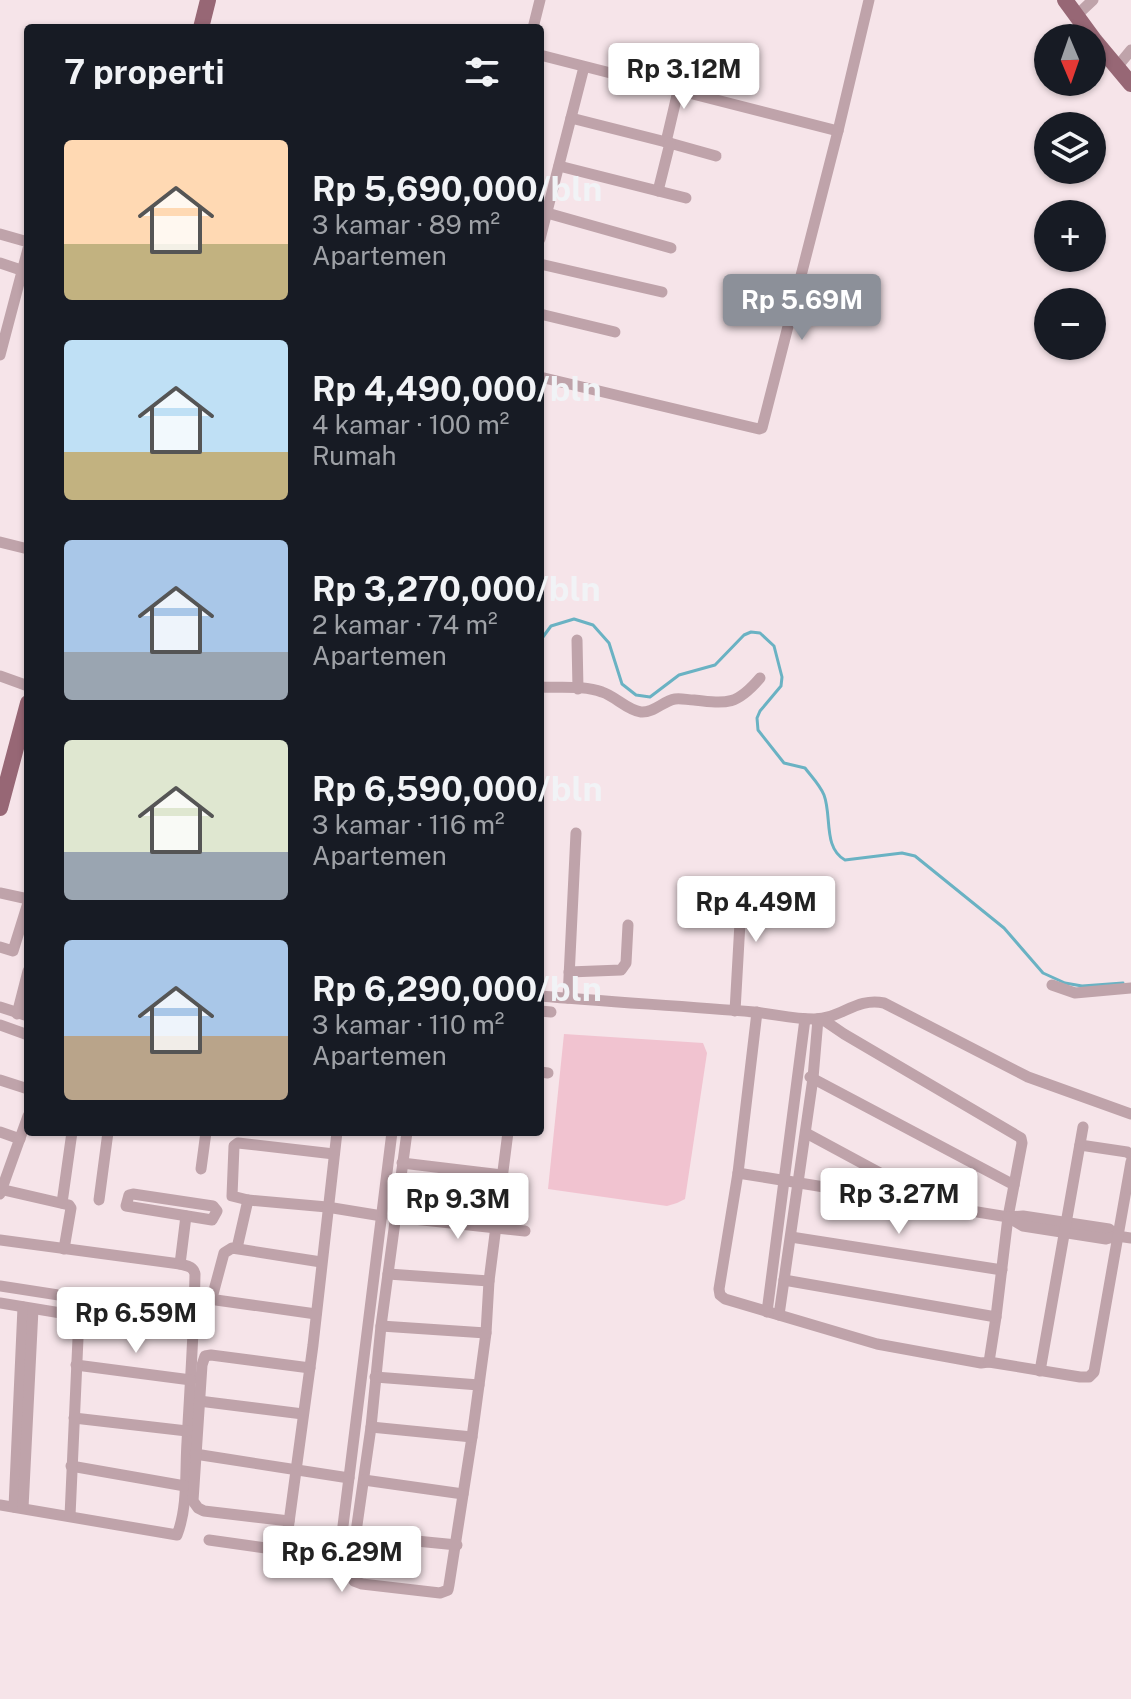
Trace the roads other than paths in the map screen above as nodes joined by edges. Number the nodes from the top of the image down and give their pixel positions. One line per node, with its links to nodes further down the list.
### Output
1 (208, 0): 7 (main road)
2 (540, 0): 8 (street)
3 (869, 0): 16 (street)
4 (1065, 0): 6 (main road)
5 (1093, 0): 6 (street)
6 (1076, 16): 12 (main road)
7 (202, 24)
8 (534, 24)
9 (1131, 50): 12 (street)
10 (544, 56): 11 (street)
11 (584, 67): 14 (street); 15 (street)
12 (1117, 67): 13 (main road)
13 (1131, 84)
14 (678, 91): 16 (street); 17 (street)
15 (571, 118): 17 (street); 19 (street)
16 (838, 131): 38 (street)
17 (668, 143): 18 (street); 20 (street)
18 (716, 156)
19 (559, 166): 20 (street); 22 (street)
20 (658, 191): 21 (street)
21 (686, 198)
22 (547, 213): 23 (street); 26 (street)
23 (544, 224)
24 (0, 234): 25 (street)
25 (24, 241)
26 (671, 248)
27 (24, 261): 30 (street)
28 (0, 263): 30 (street)
29 (544, 265): 31 (street)
30 (21, 270): 33 (street)
31 (662, 292)
32 (0, 304): 33 (street)
33 (13, 308): 35 (street)
34 (544, 315): 36 (street)
35 (4, 330): 37 (street)
36 (615, 332)
37 (0, 355)
38 (544, 378)
39 (0, 542): 40 (street)
40 (24, 548)
41 (577, 640): 46 (street)
42 (0, 676): 44 (street)
43 (760, 678): 46 (street)
44 (24, 685)
45 (544, 687): 46 (street)
46 (578, 689)
47 (24, 717): 48 (main road)
48 (1, 799)
49 (576, 833): 56 (street)
50 (742, 887): 62 (street)
51 (0, 893): 52 (street)
52 (24, 900)
53 (24, 914): 55 (street)
54 (628, 925): 56 (street)
55 (0, 947)
56 (569, 972): 60 (street)
57 (1052, 985): 58 (street)
58 (1131, 988)
59 (544, 996): 60 (street)
60 (568, 998): 62 (street)
61 (0, 1007): 64 (street)
62 (735, 1011): 63 (street)
63 (757, 1012): 65 (street); 91 (street)
64 (22, 1015)
65 (815, 1019): 68 (street); 69 (street); 72 (street); 95 (street)
66 (0, 1025): 67 (street)
67 (24, 1034)
68 (798, 1076): 69 (street); 93 (street)
69 (813, 1078): 76 (street); 95 (street)
70 (0, 1080): 71 (street)
71 (24, 1088)
72 (1131, 1114)
73 (1083, 1127): 85 (street)
74 (24, 1128): 84 (street)
75 (0, 1132): 84 (street)
76 (806, 1133): 94 (street); 100 (street)
77 (71, 1136): 99 (street)
78 (107, 1136): 97 (street)
79 (205, 1136): 90 (street)
80 (336, 1136): 86 (street)
81 (392, 1136): 103 (street)
82 (406, 1136): 89 (street)
83 (507, 1136): 92 (street)
84 (20, 1139): 96 (street)
85 (1080, 1145): 87 (street); 107 (street)
86 (334, 1154): 98 (street); 101 (street)
87 (1131, 1155)
88 (1131, 1162): 109 (street)
89 (402, 1163): 92 (street); 104 (street)
90 (201, 1169)
91 (738, 1173): 93 (street); 127 (street)
92 (502, 1175): 106 (street)
93 (785, 1180): 94 (street); 127 (street)
94 (798, 1182): 100 (street); 110 (street)
95 (1014, 1185): 105 (street)
96 (1, 1191): 99 (street)
97 (99, 1200)
98 (248, 1200): 101 (street); 115 (street)
99 (62, 1203): 116 (street)
100 (939, 1205): 105 (street)
101 (327, 1207): 103 (street); 117 (street)
102 (186, 1216): 102 (street); 118 (street)
103 (382, 1216): 113 (street)
104 (395, 1217): 106 (street); 114 (street)
105 (1008, 1217): 107 (street); 119 (street)
106 (495, 1228): 108 (street); 122 (street)
107 (1065, 1228): 109 (street); 137 (street)
108 (525, 1231)
109 (1117, 1236): 111 (street); 137 (street)
110 (791, 1237): 119 (street); 121 (street)
111 (1131, 1238)
112 (0, 1240): 116 (street)
113 (378, 1244): 114 (street); 147 (street)
114 (392, 1245): 120 (street)
115 (237, 1248): 117 (street); 126 (street)
116 (64, 1249): 118 (street)
117 (321, 1262): 126 (street)
118 (180, 1264): 129 (street)
119 (1002, 1270): 130 (street)
120 (388, 1274): 122 (street); 131 (street)
121 (784, 1280): 127 (street); 130 (street)
122 (489, 1281): 133 (street)
123 (0, 1286): 129 (street)
124 (0, 1303): 125 (street)
125 (28, 1308): 128 (street); 159 (street)
126 (316, 1314): 136 (street)
127 (773, 1314): 134 (street)
128 (79, 1316): 132 (street); 135 (street)
129 (194, 1316): 132 (street)
130 (996, 1317): 134 (street)
131 (381, 1326): 133 (street); 138 (street)
132 (194, 1331): 139 (street)
133 (486, 1333): 140 (street)
134 (989, 1362): 137 (street)
135 (76, 1365): 139 (street); 143 (street)
136 (310, 1368): 141 (street); 142 (street)
137 (1040, 1371)
138 (375, 1377): 140 (street); 144 (street)
139 (191, 1380): 145 (street)
140 (479, 1385): 146 (street)
141 (199, 1401): 142 (street); 149 (street)
142 (303, 1414): 151 (street)
143 (74, 1418): 145 (street); 150 (street)
144 (371, 1427): 146 (street); 148 (street)
145 (187, 1431): 154 (street)
146 (472, 1437): 155 (street)
147 (353, 1448): 148 (street); 152 (street)
148 (368, 1450): 153 (street)
149 (195, 1454): 151 (street); 161 (street)
150 (71, 1466): 154 (street); 160 (street)
151 (296, 1470): 152 (street); 161 (street)
152 (349, 1478): 156 (street)
153 (364, 1480): 155 (street); 157 (street)
154 (185, 1486): 160 (street)
155 (463, 1494): 164 (street)
156 (346, 1501): 157 (street); 165 (street)
157 (360, 1503): 162 (street)
158 (0, 1505): 159 (street)
159 (18, 1508): 160 (street)
160 (70, 1516)
161 (289, 1521): 165 (street)
162 (355, 1535): 164 (street); 164 (street)
163 (209, 1540): 165 (street)
164 (457, 1545)
165 (285, 1552)

